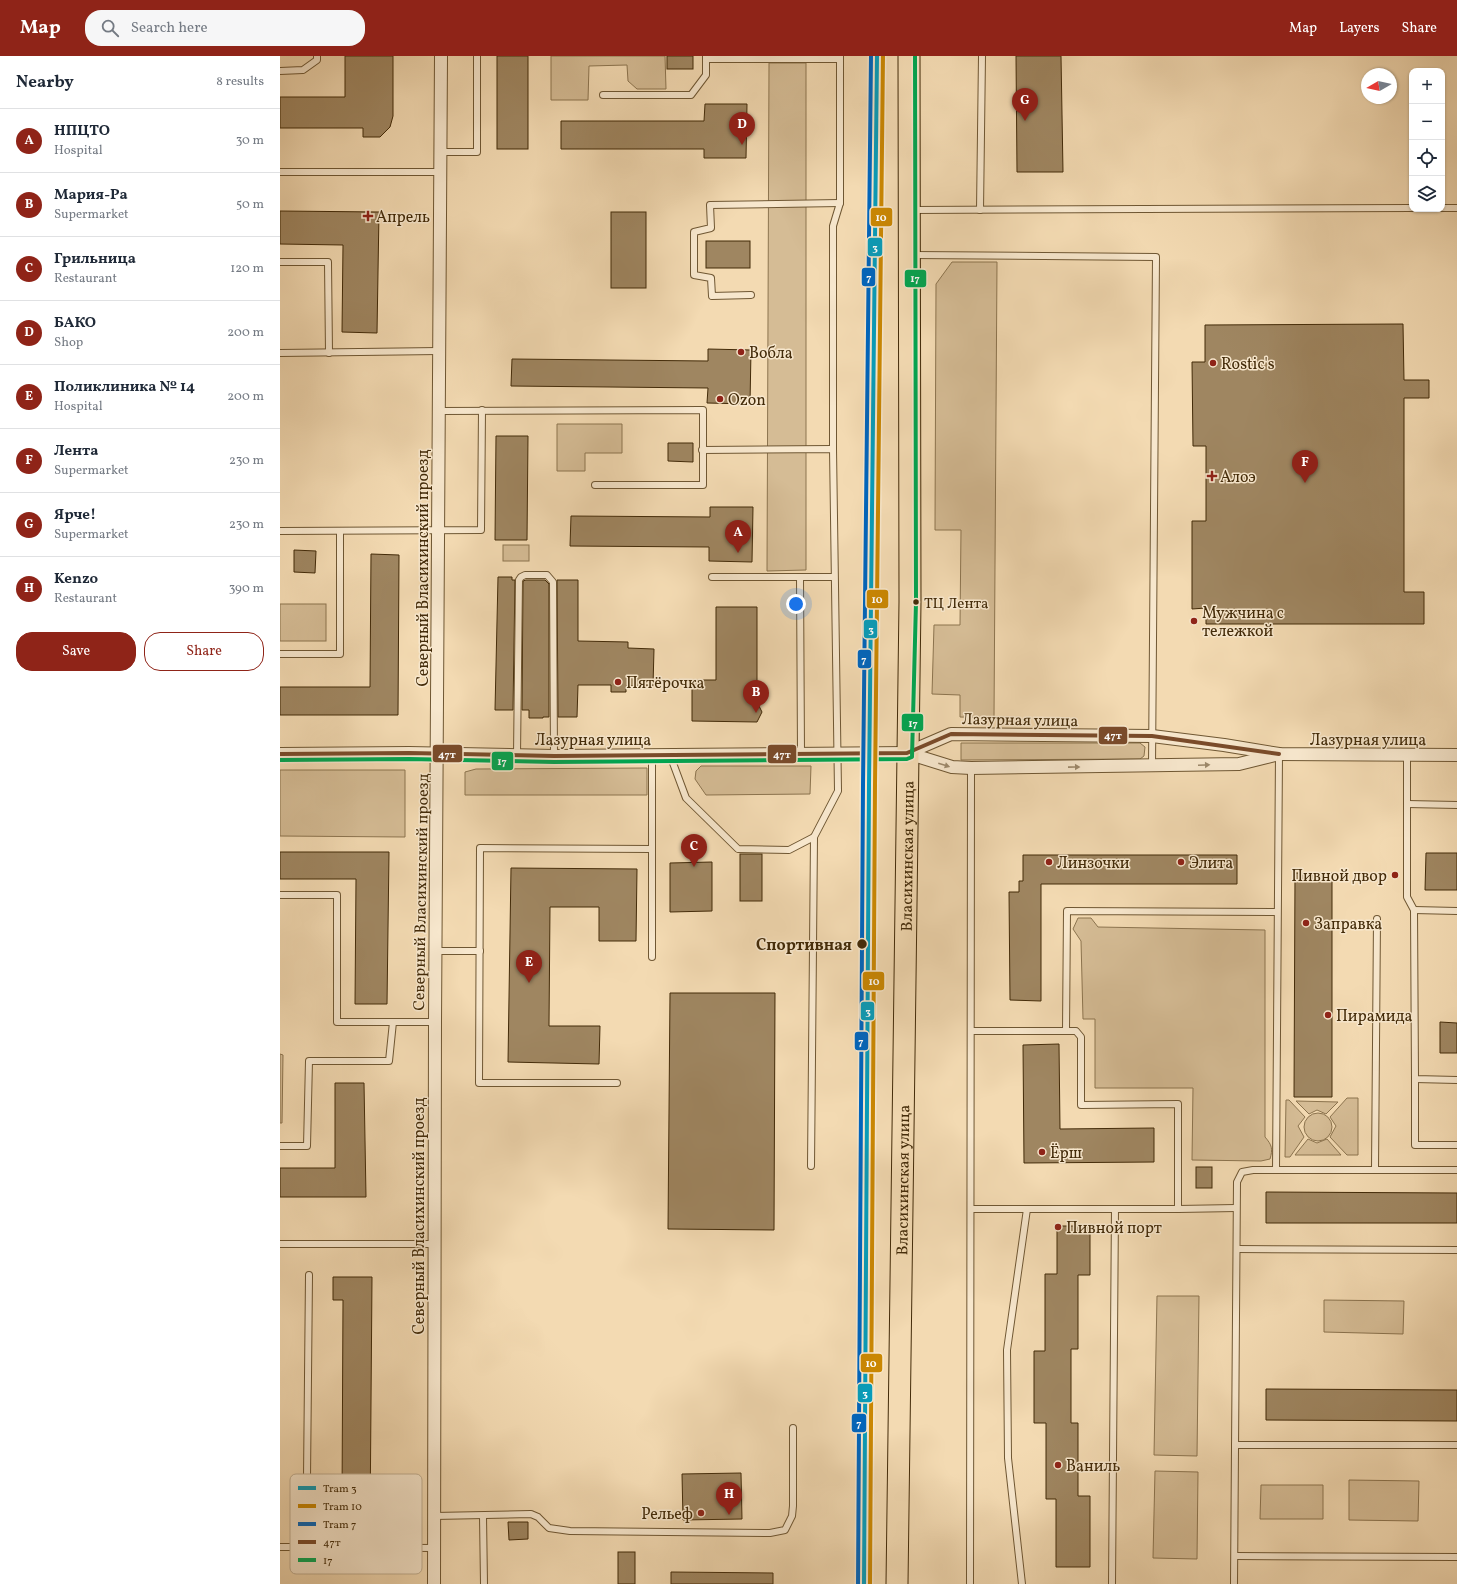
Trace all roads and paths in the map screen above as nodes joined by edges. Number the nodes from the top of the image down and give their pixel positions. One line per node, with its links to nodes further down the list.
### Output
1 (317, 56): 8 (lane)
2 (441, 56): 10 (street, Северный Власихинский проезд)
3 (477, 56): 10 (lane)
4 (909, 56): 17 (highway, Власихинская улица)
5 (982, 56): 18 (lane)
6 (706, 57): 7 (lane); 9 (lane)
7 (840, 57): 13 (lane)
8 (280, 71)
9 (603, 95)
10 (441, 152): 12 (street, Северный Власихинский проезд)
11 (280, 172): 12 (lane)
12 (440, 172): 22 (street, Северный Власихинский проезд)
13 (840, 203): 21 (lane); 27 (lane)
14 (1409, 208): 18 (lane)
15 (1445, 208): 16 (lane)
16 (1457, 208)
17 (909, 210): 18 (lane); 19 (highway, Власихинская улица)
18 (980, 210)
19 (909, 255): 37 (lane); 40 (highway, Власихинская улица)
20 (280, 262): 24 (lane)
21 (751, 295)
22 (439, 351): 24 (lane); 26 (street, Северный Власихинский проезд)
23 (280, 353): 24 (lane)
24 (329, 353)
25 (482, 410): 26 (lane); 28 (lane); 31 (lane)
26 (439, 411): 31 (street, Северный Власихинский проезд)
27 (833, 449): 28 (lane); 35 (lane)
28 (702, 450): 29 (lane)
29 (595, 485)
30 (340, 530): 31 (lane); 32 (lane); 36 (lane)
31 (438, 530): 42 (street, Северный Власихинский проезд)
32 (280, 531)
33 (712, 577): 34 (lane)
34 (800, 577): 35 (lane); 38 (lane)
35 (834, 577): 39 (lane)
36 (280, 654)
37 (1152, 736): 40 (street, Лазурная улица); 43 (street, Лазурная улица); 50 (lane)
38 (801, 753): 39 (street, Лазурная улица); 46 (street, Лазурная улица)
39 (837, 753): 40 (street, Лазурная улица); 54 (lane)
40 (907, 753): 51 (street, Лазурная улица, one-way to 51); 99 (highway, Власихинская улица)
41 (280, 754): 42 (street, Лазурная улица)
42 (437, 754): 44 (street, Лазурная улица); 61 (street, Северный Власихинский проезд)
43 (1279, 754): 47 (street, Лазурная улица); 50 (street, Лазурная улица, one-way to 43); 59 (lane)
44 (517, 755): 49 (street, Лазурная улица); 49 (lane)
45 (652, 755): 46 (street, Лазурная улица); 49 (street, Лазурная улица); 55 (lane)
46 (670, 755): 54 (lane)
47 (1407, 755): 48 (street, Лазурная улица); 52 (lane)
48 (1457, 755)
49 (554, 756)
50 (1152, 766): 51 (street, Лазурная улица, one-way to 50)
51 (971, 768): 66 (lane)
52 (1407, 804): 53 (lane); 57 (lane)
53 (1457, 805)
54 (814, 837): 73 (lane)
55 (652, 849): 62 (lane); 63 (lane)
56 (280, 895): 64 (lane)
57 (1414, 910): 58 (lane); 68 (lane)
58 (1457, 911)
59 (1278, 912): 67 (lane); 74 (lane)
60 (1377, 919): 75 (lane)
61 (436, 951): 62 (lane); 65 (street, Северный Власихинский проезд)
62 (480, 951): 70 (lane)
63 (652, 957)
64 (393, 1022): 65 (lane); 72 (lane)
65 (435, 1022): 83 (street, Северный Власихинский проезд)
66 (971, 1031): 67 (lane); 79 (lane)
67 (1066, 1031): 77 (lane)
68 (1415, 1080): 69 (lane); 71 (lane)
69 (1457, 1080)
70 (617, 1083)
71 (1457, 1145)
72 (280, 1146)
73 (811, 1166)
74 (1276, 1170): 75 (lane); 78 (lane)
75 (1375, 1170): 76 (lane)
76 (1457, 1170)
77 (1178, 1208): 78 (lane); 81 (lane)
78 (1236, 1208): 84 (lane)
79 (971, 1209): 80 (lane); 100 (lane)
80 (1027, 1209): 81 (lane); 101 (lane)
81 (1115, 1209): 102 (lane)
82 (280, 1244): 83 (lane)
83 (434, 1244): 91 (street, Северный Власихинский проезд)
84 (1237, 1249): 85 (lane); 88 (lane)
85 (1457, 1250)
86 (309, 1275): 90 (lane)
87 (793, 1428): 92 (lane)
88 (1235, 1445): 89 (lane); 95 (lane)
89 (1457, 1445)
90 (307, 1474)
91 (434, 1516): 92 (lane); 94 (street, Северный Власихинский проезд)
92 (483, 1516): 98 (lane)
93 (422, 1548): 94 (lane)
94 (434, 1548): 97 (street, Северный Власихинский проезд)
95 (1235, 1556): 96 (lane); 103 (lane)
96 (1457, 1557)
97 (434, 1584)
98 (484, 1584)
99 (897, 1584)
100 (970, 1584)
101 (1022, 1584)
102 (1112, 1584)
103 (1234, 1584)

